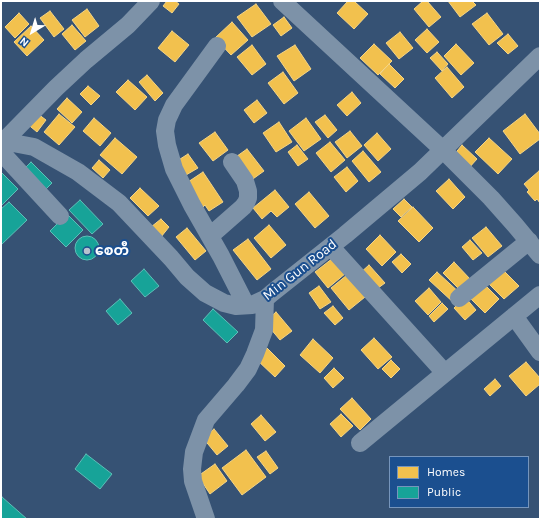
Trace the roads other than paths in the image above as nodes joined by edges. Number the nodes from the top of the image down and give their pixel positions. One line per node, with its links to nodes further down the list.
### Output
1 (151, 1): 5 (street)
2 (282, 1): 6 (street)
3 (217, 46): 9 (street)
4 (540, 56): 6 (street, Min Gun Road)
5 (2, 145): 8 (street); 16 (street, Min Gun Road)
6 (443, 150): 10 (street); 11 (street, Min Gun Road)
7 (232, 162): 9 (street)
8 (60, 216)
9 (210, 236): 16 (street)
10 (528, 241): 12 (street); 14 (street)
11 (331, 247): 15 (street, Min Gun Road); 19 (street)
12 (540, 255)
13 (540, 295): 17 (street)
14 (460, 298)
15 (265, 299): 16 (street, Min Gun Road); 21 (street)
16 (246, 305)
17 (514, 316): 18 (street); 19 (street)
18 (540, 352)
19 (445, 373): 20 (street)
20 (360, 443)
21 (206, 519)

